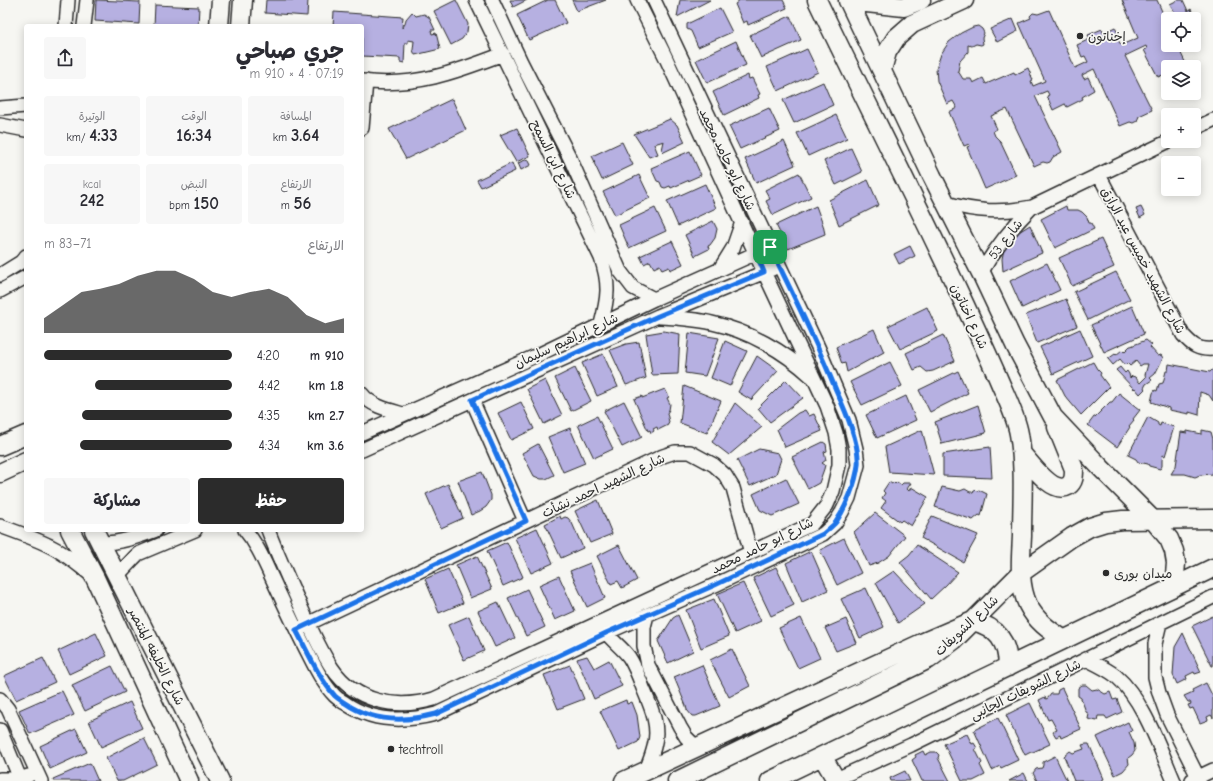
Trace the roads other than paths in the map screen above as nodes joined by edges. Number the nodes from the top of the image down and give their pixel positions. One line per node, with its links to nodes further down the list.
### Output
1 (68, 0): 13 (street)
2 (87, 0): 14 (street)
3 (221, 0): 15 (main road)
4 (243, 0): 16 (main road)
5 (476, 0): 18 (street, شارع ابن السمح)
6 (492, 0): 42 (street, شارع ابن السمح)
7 (654, 0): 32 (street, شارع ابو حامد محمد)
8 (816, 0): 55 (main road, شارع اخناتون)
9 (964, 0): 17 (main road)
10 (639, 1): 31 (street, شارع ابو حامد محمد)
11 (848, 1): 12 (main road); 19 (main road)
12 (912, 4): 17 (main road)
13 (66, 24)
14 (84, 24)
15 (219, 24)
16 (241, 24)
17 (912, 24): 19 (main road)
18 (503, 54): 20 (street); 44 (street, شارع ابن السمح)
19 (882, 70): 29 (main road)
20 (364, 81)
21 (24, 106): 22 (street)
22 (0, 108)
23 (1213, 121): 25 (street)
24 (0, 125): 26 (street)
25 (1201, 126)
26 (24, 130)
27 (1161, 145): 28 (street, شارع 53)
28 (1099, 175): 30 (street, شارع 53); 45 (street, شارع الشهيد خميس عبد الرازق)
29 (946, 203): 30 (street, شارع 53); 38 (main road)
30 (1032, 207): 38 (street, شارع 53)
31 (742, 222): 33 (street, شارع ابو حامد محمد); 36 (street)
32 (770, 247): 33 (street, شارع ابراهيم سليمان); 35 (street, شارع ابو حامد محمد)
33 (756, 253): 36 (street, شارع ابراهيم سليمان); 37 (street, شارع ابو حامد محمد)
34 (24, 258): 39 (street)
35 (779, 266): 37 (street, شارع ابراهيم سليمان); 59 (street, شارع ابو حامد محمد)
36 (719, 270): 42 (street, شارع ابراهيم سليمان)
37 (764, 272): 43 (street, شارع ابراهيم سليمان); 46 (street, شارع ابو حامد محمد)
38 (981, 272): 50 (main road)
39 (0, 274)
40 (24, 278): 41 (street)
41 (0, 291)
42 (654, 299): 44 (street, شارع ابراهيم سليمان)
43 (658, 316): 46 (street); 48 (street, شارع ابراهيم سليمان)
44 (601, 324): 49 (street, شارع ابراهيم سليمان)
45 (1213, 349)
46 (817, 381): 58 (street, شارع ابو حامد محمد)
47 (364, 396): 49 (street)
48 (472, 400): 54 (street, شارع ابراهيم سليمان); 61 (street)
49 (403, 414): 51 (street, شارع ابراهيم سليمان)
50 (1054, 417): 55 (main road); 62 (main road)
51 (364, 432)
52 (24, 440): 53 (main road)
53 (0, 446)
54 (364, 449)
55 (1022, 454): 74 (main road, شارع اخناتون)
56 (24, 462): 57 (main road)
57 (0, 473)
58 (827, 506): 59 (street); 70 (street, شارع ابو حامد محمد)
59 (842, 512): 79 (street, شارع ابو حامد محمد)
60 (1213, 520): 62 (main road, شارع الشويفات)
61 (526, 521): 70 (street, شارع الشهيد احمد نشأت); 83 (street, شارع الشهيد احمد نشأت)
62 (1154, 521): 74 (main road, شارع الشويفات); 77 (main road)
63 (0, 526): 76 (street)
64 (71, 532): 76 (main road, شارع الخليفه المنتصر)
65 (151, 532): 69 (street)
66 (190, 532): 75 (street)
67 (247, 532): 72 (street, شارع ابو حامد محمد)
68 (269, 532): 71 (street, شارع ابو حامد محمد)
69 (98, 537): 75 (main road, شارع الخليفه المنتصر)
70 (751, 553): 80 (street, شارع ابو حامد محمد)
71 (280, 559): 72 (street); 83 (street, شارع ابو حامد محمد)
72 (266, 566): 84 (street, شارع ابو حامد محمد)
73 (1213, 568): 77 (main road)
74 (1021, 573): 81 (main road, شارع الشويفات); 86 (main road, شارع اخناتون)
75 (117, 576): 103 (main road, شارع الخليفه المنتصر)
76 (96, 580): 102 (main road, شارع الخليفه المنتصر)
77 (1172, 587): 86 (main road)
78 (1213, 597): 82 (street, شارع الشويفات الجانبى)
79 (647, 615): 85 (street, شارع ابو حامد محمد); 92 (street)
80 (599, 621): 83 (street, شارع ابو حامد محمد); 85 (street)
81 (972, 621): 88 (main road); 92 (main road); 105 (main road, شارع الشويفات)
82 (1160, 623): 87 (street, شارع الشويفات الجانبى); 101 (street)
83 (309, 624): 84 (street, شارع الشهيد احمد نشأت)
84 (296, 630): 85 (street, شارع ابو حامد محمد)
85 (606, 633): 95 (street)
86 (1063, 639): 88 (main road)
87 (1086, 659): 100 (street, شارع الشويفات الجانبى); 107 (street)
88 (1008, 667): 94 (main road)
89 (0, 699): 91 (street)
90 (0, 730): 93 (street)
91 (22, 741): 93 (street); 97 (street)
92 (698, 747): 95 (main road)
93 (4, 749): 99 (street)
94 (822, 756): 100 (main road); 106 (main road)
95 (646, 770): 104 (main road)
96 (1213, 770): 101 (street)
97 (39, 777): 99 (street)
98 (0, 778): 99 (street)
99 (21, 780)
100 (833, 780)
101 (1196, 780)
102 (190, 781)
103 (220, 781)
104 (624, 781)
105 (677, 781)
106 (770, 781)
107 (1174, 781)

